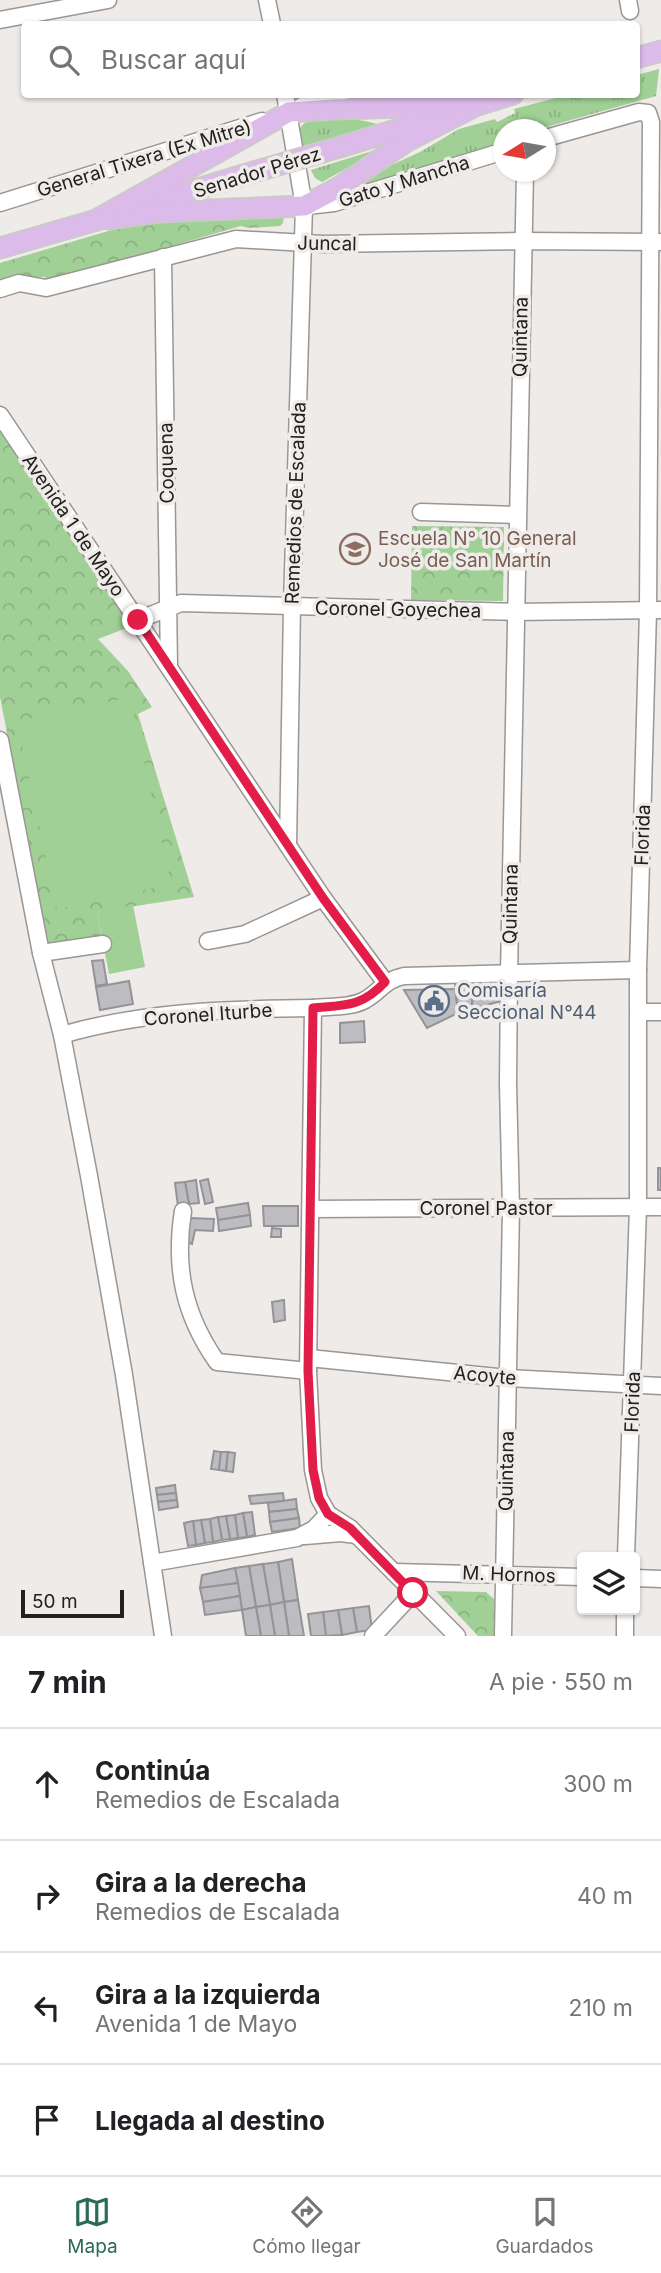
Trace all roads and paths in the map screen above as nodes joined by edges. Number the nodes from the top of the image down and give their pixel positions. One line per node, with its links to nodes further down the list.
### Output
1 (267, 0): 4 (street)
2 (102, 1): 3 (street)
3 (0, 20)
4 (271, 21)
5 (661, 51): 6 (main road)
6 (640, 57)
7 (317, 98): 9 (street, General Tixera (Ex Mitre))
8 (500, 98): 10 (main road, Senador Pérez)
9 (287, 103): 10 (main road); 14 (street, General Tixera (Ex Mitre)); 15 (street, Remedios de Escalada); 16 (main road)
10 (477, 105): 15 (main road); 16 (main road, Senador Pérez, bridge)
11 (556, 135): 18 (street, Florida)
12 (493, 154): 15 (street, Gato y Mancha)
13 (525, 182): 17 (street, Quintana)
14 (0, 203)
15 (304, 206): 16 (main road); 19 (street, Remedios de Escalada)
16 (96, 220): 20 (main road, Senador Pérez)
17 (523, 241): 18 (street, Juncal); 19 (street, Juncal); 25 (street, Quintana)
18 (655, 242): 28 (street, Florida)
19 (302, 244): 21 (street, Juncal); 27 (street, Remedios de Escalada)
20 (0, 248)
21 (163, 257): 22 (street, Juncal); 26 (street, Coquena)
22 (0, 289)
23 (0, 415): 30 (street, Avenida 1 de Mayo)
24 (421, 512): 25 (street)
25 (516, 515): 29 (street, Quintana)
26 (168, 606): 27 (street, Coronel Goyechea); 30 (street, Coronel Goyechea); 31 (street, Coquena)
27 (292, 606): 29 (street, Coronel Goyechea); 33 (street, Remedios de Escalada)
28 (655, 610): 29 (street, Coronel Goyechea); 38 (street, Florida)
29 (515, 612): 39 (street, Quintana)
30 (138, 620): 31 (street, Avenida 1 de Mayo)
31 (169, 669): 33 (street, Avenida 1 de Mayo)
32 (0, 740): 37 (street)
33 (288, 845): 34 (street, Avenida 1 de Mayo)
34 (323, 898): 35 (street); 40 (street, Avenida 1 de Mayo)
35 (208, 941)
36 (103, 944): 37 (street)
37 (41, 953): 44 (street)
38 (638, 970): 39 (street); 42 (street, Florida)
39 (509, 974): 40 (street); 48 (street, Quintana)
40 (385, 982): 41 (street)
41 (313, 1008): 44 (street, Coronel Iturbe); 47 (street)
42 (639, 1012): 43 (street); 45 (street, Florida)
43 (661, 1012)
44 (62, 1035): 58 (street)
45 (638, 1207): 46 (street, Coronel Pastor); 48 (street, Coronel Pastor); 52 (street, Florida)
46 (661, 1207)
47 (311, 1209): 48 (street, Coronel Pastor); 50 (street)
48 (511, 1209): 51 (street, Quintana)
49 (183, 1211): 50 (street, Acoyte)
50 (308, 1365): 51 (street, Acoyte); 54 (street)
51 (507, 1378): 52 (street, Acoyte); 60 (street, Quintana)
52 (633, 1385): 53 (street, Acoyte); 57 (street, Florida)
53 (661, 1386)
54 (328, 1514): 55 (street); 56 (street)
55 (356, 1535): 56 (street); 59 (street)
56 (299, 1537): 58 (street)
57 (626, 1552)
58 (152, 1563): 66 (street)
59 (394, 1572): 60 (street, M. Hornos); 64 (street)
60 (504, 1574): 61 (street, M. Hornos); 69 (street, Quintana)
61 (577, 1577)
62 (640, 1578): 63 (street)
63 (661, 1579)
64 (413, 1593): 67 (street); 68 (street)
65 (625, 1615): 70 (street)
66 (163, 1636)
67 (373, 1636)
68 (457, 1636)
69 (503, 1636)
70 (625, 1636)

